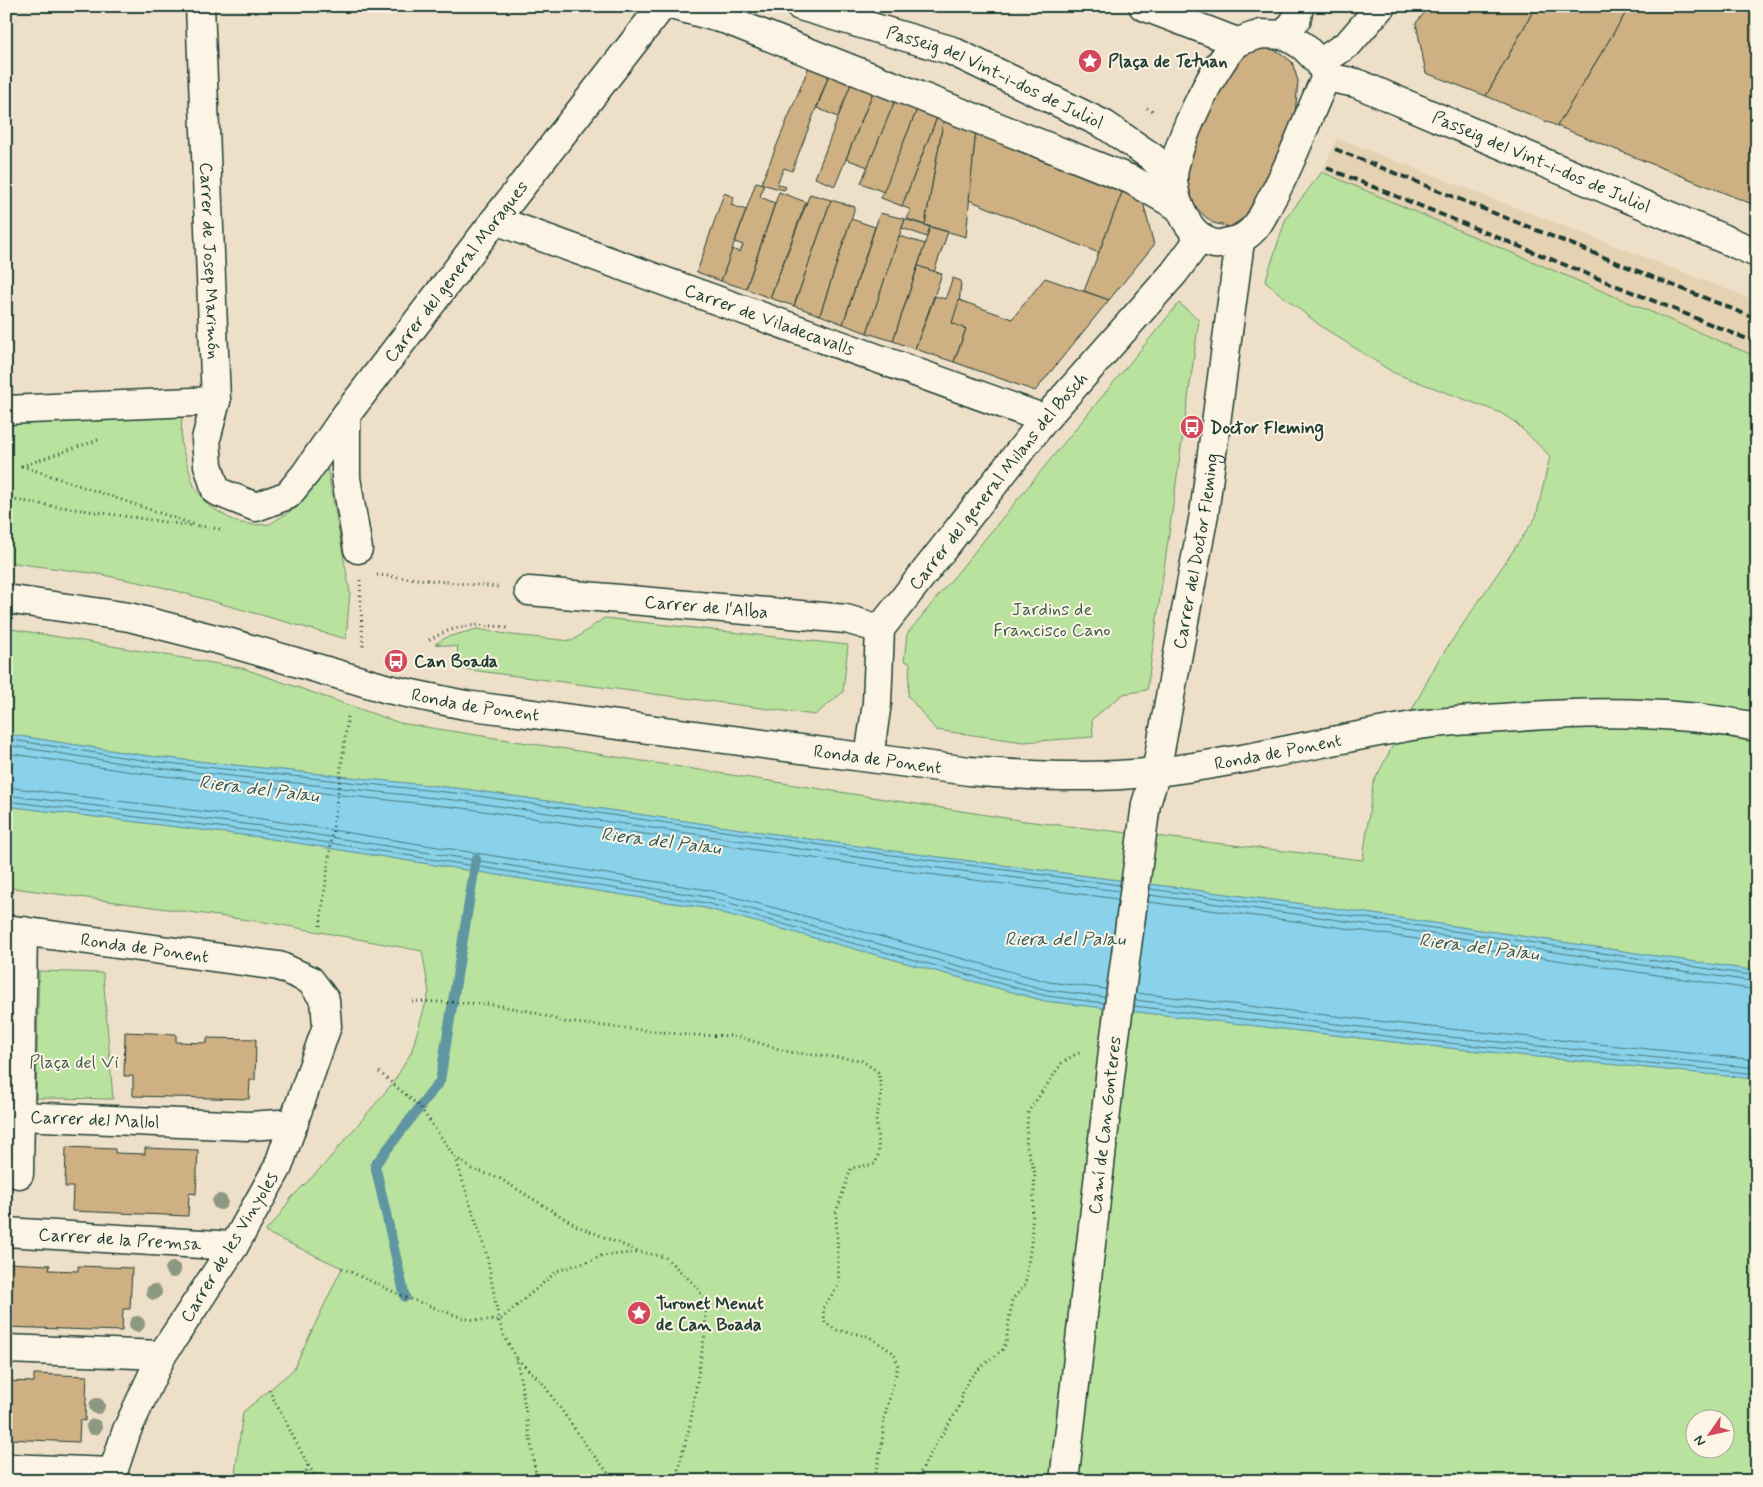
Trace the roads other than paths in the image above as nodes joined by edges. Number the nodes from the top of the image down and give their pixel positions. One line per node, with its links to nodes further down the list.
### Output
1 (200, 6): 17 (street, Carrer de Josep Marimón)
2 (662, 6): 13 (street, Carrer del general Moragues)
3 (676, 6): 12 (street)
4 (800, 6): 11 (street, Passeig del Vint-i-dos de Juliol)
5 (1143, 6): 9 (street)
6 (1298, 6): 8 (street)
7 (1381, 6): 10 (street)
8 (1285, 36): 9 (street); 10 (street)
9 (1238, 42): 11 (street)
10 (1323, 70): 15 (street); 16 (street, Passeig del Vint-i-dos de Juliol)
11 (1173, 179): 12 (street)
12 (1179, 207): 14 (street)
13 (495, 220): 19 (street, Carrer del general Moragues); 20 (street, Carrer de Viladecavalls)
14 (1201, 237): 15 (street); 20 (street, Carrer del general Milans del Bosch)
15 (1240, 241): 28 (street, Carrer del Doctor Fleming)
16 (1757, 253)
17 (216, 401): 18 (street); 21 (street, Carrer de Josep Marimón)
18 (6, 410)
19 (346, 415): 21 (street, Carrer del general Moragues); 22 (street)
20 (1045, 419): 25 (street, Carrer del general Milans del Bosch)
21 (241, 502)
22 (359, 561)
23 (516, 589): 25 (street, Carrer de l'Alba)
24 (6, 599): 27 (street, Ronda de Ponent)
25 (880, 629): 27 (street)
26 (1757, 727): 28 (street, Ronda de Ponent)
27 (869, 757): 28 (street, Ronda de Ponent)
28 (1156, 772): 40 (street, Camí de Can Gonteres)
29 (15, 930): 30 (street, Ronda de Ponent); 31 (street, Carrer del Mallol)
30 (310, 980): 32 (street, Carrer de les Vinyoles)
31 (20, 1116): 32 (street, Carrer del Mallol); 33 (street)
32 (294, 1123): 35 (street, Carrer de les Vinyoles)
33 (19, 1174)
34 (6, 1232): 35 (street, Carrer de la Premsa)
35 (234, 1246): 37 (street, Carrer de les Vinyoles)
36 (6, 1349): 37 (street)
37 (162, 1355): 39 (street, Carrer de les Vinyoles)
38 (6, 1468): 39 (street)
39 (111, 1476)
40 (1064, 1481)

